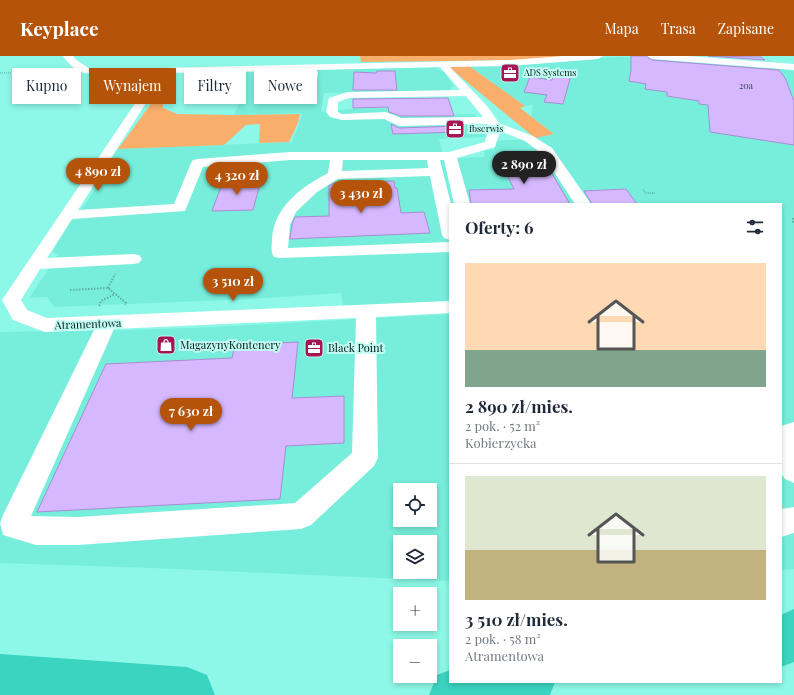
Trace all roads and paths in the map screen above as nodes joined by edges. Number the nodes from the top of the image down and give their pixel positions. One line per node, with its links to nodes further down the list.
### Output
1 (68, 56): 9 (street)
2 (592, 56): 3 (street); 5 (street)
3 (598, 56)
4 (652, 56): 7 (street)
5 (442, 64): 8 (street); 11 (street)
6 (270, 67): 8 (street); 24 (street, Atramentowa)
7 (794, 67)
8 (333, 70): 10 (street)
9 (88, 71)
10 (339, 86)
11 (469, 93): 12 (street); 13 (street)
12 (417, 122): 13 (street); 14 (street)
13 (493, 123): 17 (street); 23 (street)
14 (420, 136)
15 (337, 156): 16 (street); 19 (street); 24 (street)
16 (432, 156): 17 (street); 18 (street)
17 (450, 156): 22 (street)
18 (436, 172): 19 (street); 27 (street)
19 (335, 175): 28 (street)
20 (643, 190): 21 (path)
21 (655, 193)
22 (462, 203)
23 (582, 203)
24 (66, 214): 30 (street, Atramentowa)
25 (793, 218): 26 (path)
26 (794, 224)
27 (449, 230)
28 (449, 247)
29 (133, 259): 30 (street)
30 (35, 264): 35 (street, Atramentowa)
31 (70, 290): 32 (path)
32 (114, 293)
33 (449, 307): 34 (street, Atramentowa)
34 (366, 311): 35 (street, Atramentowa); 35 (street)
35 (107, 323)
36 (794, 432): 37 (street)
37 (782, 439)
38 (782, 452): 39 (street)
39 (794, 471)
40 (794, 520): 41 (street)
41 (782, 523)

